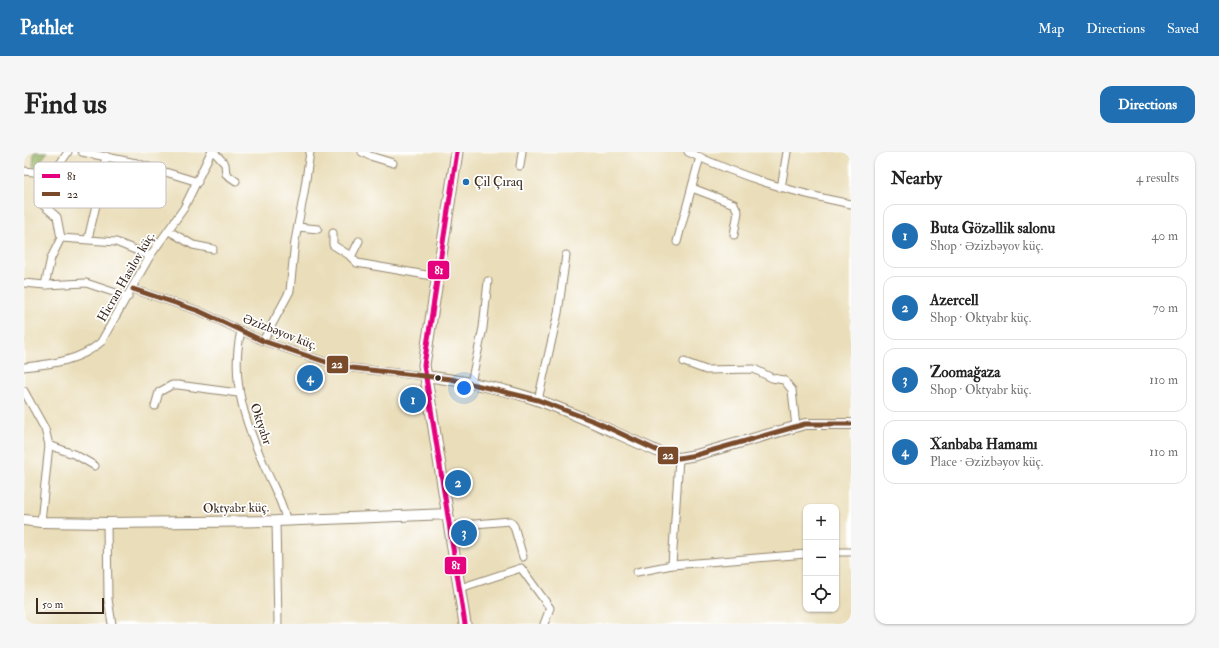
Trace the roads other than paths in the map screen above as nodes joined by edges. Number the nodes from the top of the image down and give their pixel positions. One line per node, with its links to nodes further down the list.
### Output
1 (68, 152): 13 (street)
2 (82, 152): 11 (street)
3 (211, 152): 22 (street, Hicran Hasilov küç.)
4 (214, 152): 21 (street)
5 (310, 152): 28 (street)
6 (362, 152): 16 (street)
7 (457, 152): 41 (main road)
8 (522, 152): 17 (street)
9 (688, 152): 12 (street)
10 (787, 152): 24 (street)
11 (106, 156): 14 (street); 15 (street)
12 (700, 157): 23 (street); 24 (street)
13 (62, 162)
14 (105, 162)
15 (132, 162)
16 (393, 163)
17 (520, 166)
18 (24, 171): 19 (street)
19 (34, 172)
20 (166, 172): 22 (street)
21 (236, 181)
22 (198, 182): 30 (street, Hicran Hasilov küç.)
23 (692, 188): 32 (street); 36 (street)
24 (781, 188): 25 (street)
25 (851, 204)
26 (47, 208): 33 (street)
27 (95, 208): 34 (street)
28 (298, 226): 29 (street); 48 (street)
29 (318, 229)
30 (169, 231): 37 (street); 39 (street, Hicran Hasilov küç.)
31 (333, 233): 40 (street)
32 (734, 235)
33 (61, 238): 34 (street); 44 (street)
34 (88, 239): 39 (street)
35 (359, 241): 40 (street)
36 (677, 242)
37 (213, 249)
38 (566, 255): 55 (street)
39 (150, 256): 45 (street, Hicran Hasilov küç.)
40 (351, 257): 41 (street)
41 (438, 276): 51 (main road)
42 (488, 281): 52 (street)
43 (24, 283): 44 (street)
44 (45, 285): 46 (street)
45 (133, 289): 46 (street, Hicran Hasilov küç.); 47 (street, Əzizbəyov küç.)
46 (128, 297): 50 (street, Hicran Hasilov küç.)
47 (241, 332): 48 (street, Əzizbəyov küç.); 54 (street, Oktyabr)
48 (263, 341): 51 (street, Əzizbəyov küç.)
49 (684, 362): 58 (street)
50 (24, 367)
51 (425, 376): 52 (street); 62 (main road)
52 (471, 383): 55 (street)
53 (24, 391): 59 (street)
54 (238, 393): 56 (street); 64 (street, Oktyabr)
55 (538, 400): 60 (street)
56 (155, 406)
57 (851, 424): 58 (street)
58 (796, 427): 60 (street)
59 (50, 446): 61 (street); 65 (street)
60 (679, 458): 72 (street)
61 (95, 466)
62 (448, 514): 64 (street, Oktyabr küç.); 67 (main road)
63 (24, 520): 65 (street, Oktyabr küç.)
64 (281, 520): 66 (street, Oktyabr küç.); 76 (street, Oktyabr)
65 (41, 522): 66 (street, Oktyabr küç.)
66 (107, 523): 75 (street)
67 (450, 526): 71 (street); 74 (main road)
68 (839, 552): 69 (street)
69 (851, 552)
70 (803, 554): 72 (street)
71 (523, 556)
72 (672, 565): 73 (street)
73 (637, 572)
74 (460, 588): 77 (main road); 78 (street)
75 (112, 624)
76 (278, 624)
77 (465, 624)
78 (544, 624)

